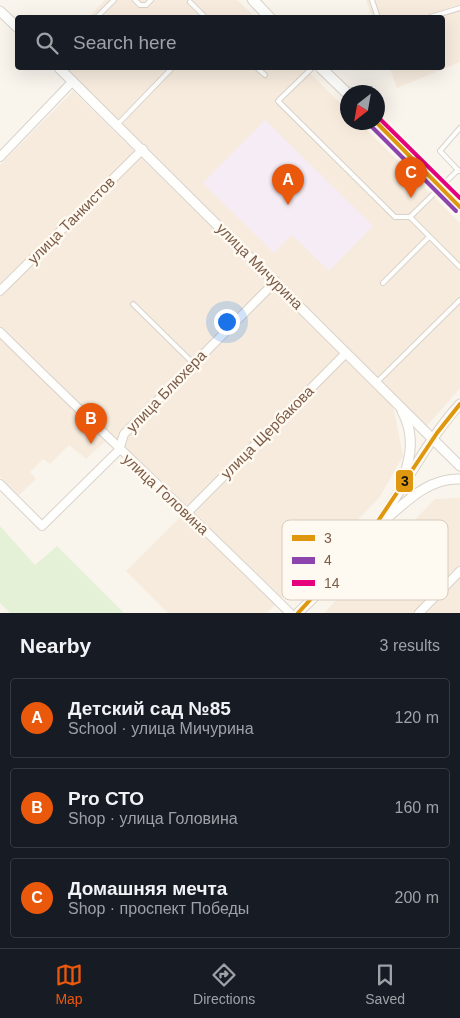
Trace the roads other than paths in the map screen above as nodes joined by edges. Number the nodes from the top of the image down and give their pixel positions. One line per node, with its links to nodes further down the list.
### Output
1 (114, 0): 9 (lane)
2 (135, 0): 3 (lane)
3 (151, 0)
4 (253, 0): 11 (main road)
5 (372, 0): 12 (lane)
6 (190, 1): 10 (lane)
7 (460, 8): 13 (lane)
8 (0, 11): 14 (street)
9 (99, 15)
10 (203, 15)
11 (267, 15)
12 (377, 15)
13 (437, 15)
14 (15, 25)
15 (60, 70): 21 (street, улица Мичурина)
16 (170, 70): 23 (lane)
17 (259, 70): 20 (lane)
18 (310, 70): 31 (lane)
19 (323, 70): 22 (main road)
20 (265, 75)
21 (73, 81): 23 (street, улица Мичурина); 27 (street)
22 (340, 86)
23 (117, 125): 26 (street, улица Мичурина)
24 (460, 128): 28 (lane)
25 (384, 130): 29 (main road)
26 (143, 149): 34 (street, улица Мичурина); 36 (street, улица Танкистов)
27 (0, 157)
28 (459, 171): 29 (lane)
29 (440, 187): 30 (main road); 31 (lane)
30 (460, 207)
31 (411, 216): 32 (lane)
32 (430, 236): 33 (lane); 35 (lane)
33 (460, 267)
34 (276, 281): 40 (street, улица Мичурина); 41 (street, улица Блюхера)
35 (383, 283)
36 (0, 291)
37 (460, 300): 42 (lane)
38 (134, 304): 41 (lane)
39 (0, 332): 46 (street, улица Головина)
40 (346, 353): 42 (street, улица Мичурина); 51 (street, улица Щербакова)
41 (193, 363): 46 (street, улица Блюхера)
42 (377, 382): 43 (street, улица Мичурина)
43 (397, 402): 45 (street, улица Мичурина); 50 (street)
44 (460, 404): 45 (street)
45 (432, 438): 47 (street, улица Мичурина); 50 (street)
46 (119, 450): 49 (street, улица Блюхера); 51 (street, улица Головина)
47 (460, 466)
48 (460, 479): 53 (street)
49 (0, 484)
50 (399, 492): 52 (street)
51 (188, 512): 58 (street, улица Головина)
52 (380, 520)
53 (385, 520)
54 (460, 571): 55 (street)
55 (448, 583)
56 (311, 600): 59 (street)
57 (432, 600): 60 (street)
58 (290, 613)
59 (298, 613)
60 (419, 613)

